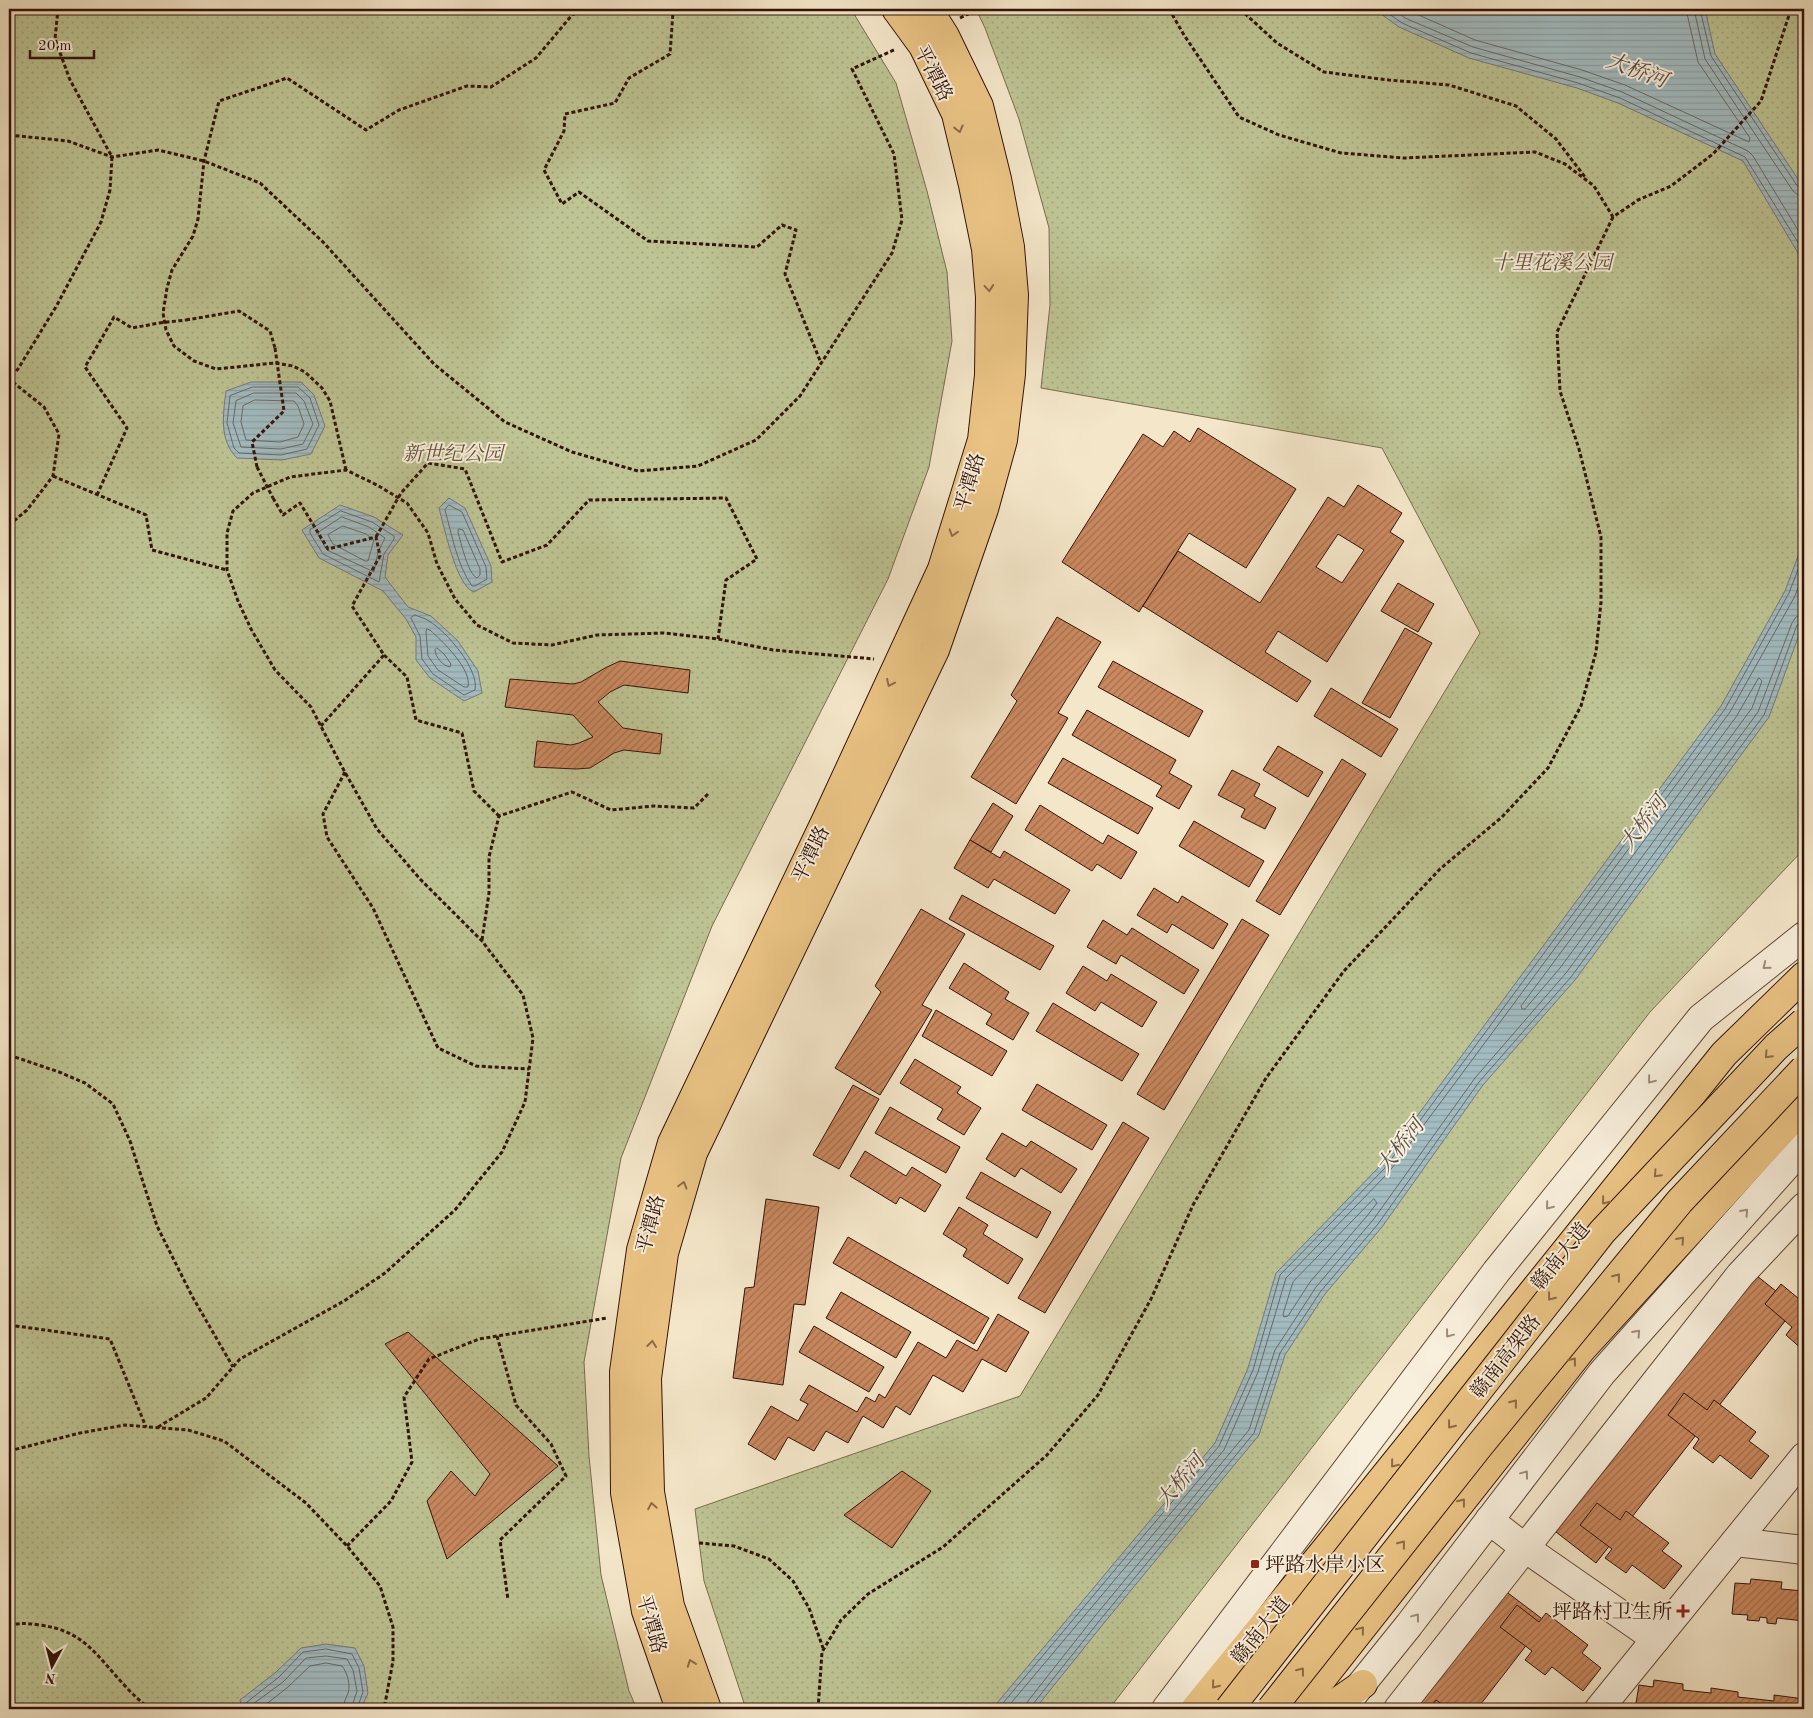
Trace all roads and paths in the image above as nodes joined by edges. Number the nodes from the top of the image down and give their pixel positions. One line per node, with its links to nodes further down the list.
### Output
1 (58, 9): 11 (path)
2 (583, 9): 12 (path)
3 (671, 9): 15 (path)
4 (896, 9): 9 (main road, 平潭路)
5 (978, 9): 9 (path)
6 (1169, 9): 13 (path)
7 (1240, 9): 13 (path)
8 (1791, 9): 14 (path)
9 (928, 25): 15 (path); 25 (main road, 平潭路, one-way to 25); 65 (main road, 平潭路, one-way to 9)
10 (9, 134): 11 (path)
11 (112, 157): 12 (path); 17 (path)
12 (204, 161): 15 (path); 16 (path)
13 (1588, 182): 14 (path)
14 (1613, 217): 59 (path)
15 (821, 364)
16 (346, 470): 19 (path); 22 (path)
17 (53, 476): 18 (path); 20 (path)
18 (97, 494): 21 (path, bridge); 22 (path)
19 (398, 498): 21 (path); 23 (path); 23 (path)
20 (9, 525)
21 (376, 537): 24 (path)
22 (227, 570): 26 (path)
23 (718, 639): 25 (path)
24 (384, 655): 26 (path); 29 (path)
25 (900, 661): 42 (main road, 平潭路, one-way to 42)
26 (321, 726): 27 (path)
27 (345, 772): 31 (path); 37 (path)
28 (709, 793): 29 (path)
29 (499, 816): 31 (path)
30 (1804, 936): 61 (street, one-way to 61)
31 (482, 941): 37 (path)
32 (1804, 958): 35 (main road)
33 (1804, 976): 35 (main road, 赣南大道)
34 (1804, 1022): 67 (main road, 赣南高架路, one-way to 67, bridge)
35 (1724, 1054): 61 (main road, 赣南大道, one-way to 61)
36 (9, 1055): 45 (path)
37 (529, 1069): 45 (path)
38 (1804, 1069): 68 (main road, 赣南高架路, one-way to 38, bridge)
39 (1801, 1111): 69 (main road, one-way to 39)
40 (1804, 1146): 50 (street, one-way to 40)
41 (1804, 1207): 54 (street)
42 (632, 1315): 44 (path); 64 (main road, 平潭路)
43 (9, 1325): 46 (path)
44 (497, 1336): 53 (path); 56 (path)
45 (233, 1367): 47 (path)
46 (146, 1426): 47 (path); 48 (path)
47 (158, 1427): 53 (path)
48 (9, 1451)
49 (1804, 1457): 51 (street)
50 (1489, 1520): 54 (street); 60 (street, one-way to 50)
51 (1735, 1542): 55 (street); 58 (street)
52 (699, 1544): 59 (path)
53 (346, 1546): 63 (path)
54 (1525, 1548): 58 (street); 72 (street)
55 (1804, 1550)
56 (508, 1600)
57 (9, 1625): 62 (path)
58 (1656, 1639): 73 (street)
59 (823, 1649): 66 (path)
60 (1363, 1684): 70 (main road); 71 (street)
61 (1179, 1705)
62 (150, 1709)
63 (384, 1709)
64 (680, 1709)
65 (707, 1709)
66 (818, 1709)
67 (1229, 1709)
68 (1271, 1709)
69 (1298, 1709)
70 (1327, 1709)
71 (1341, 1709)
72 (1398, 1709)
73 (1599, 1709)

